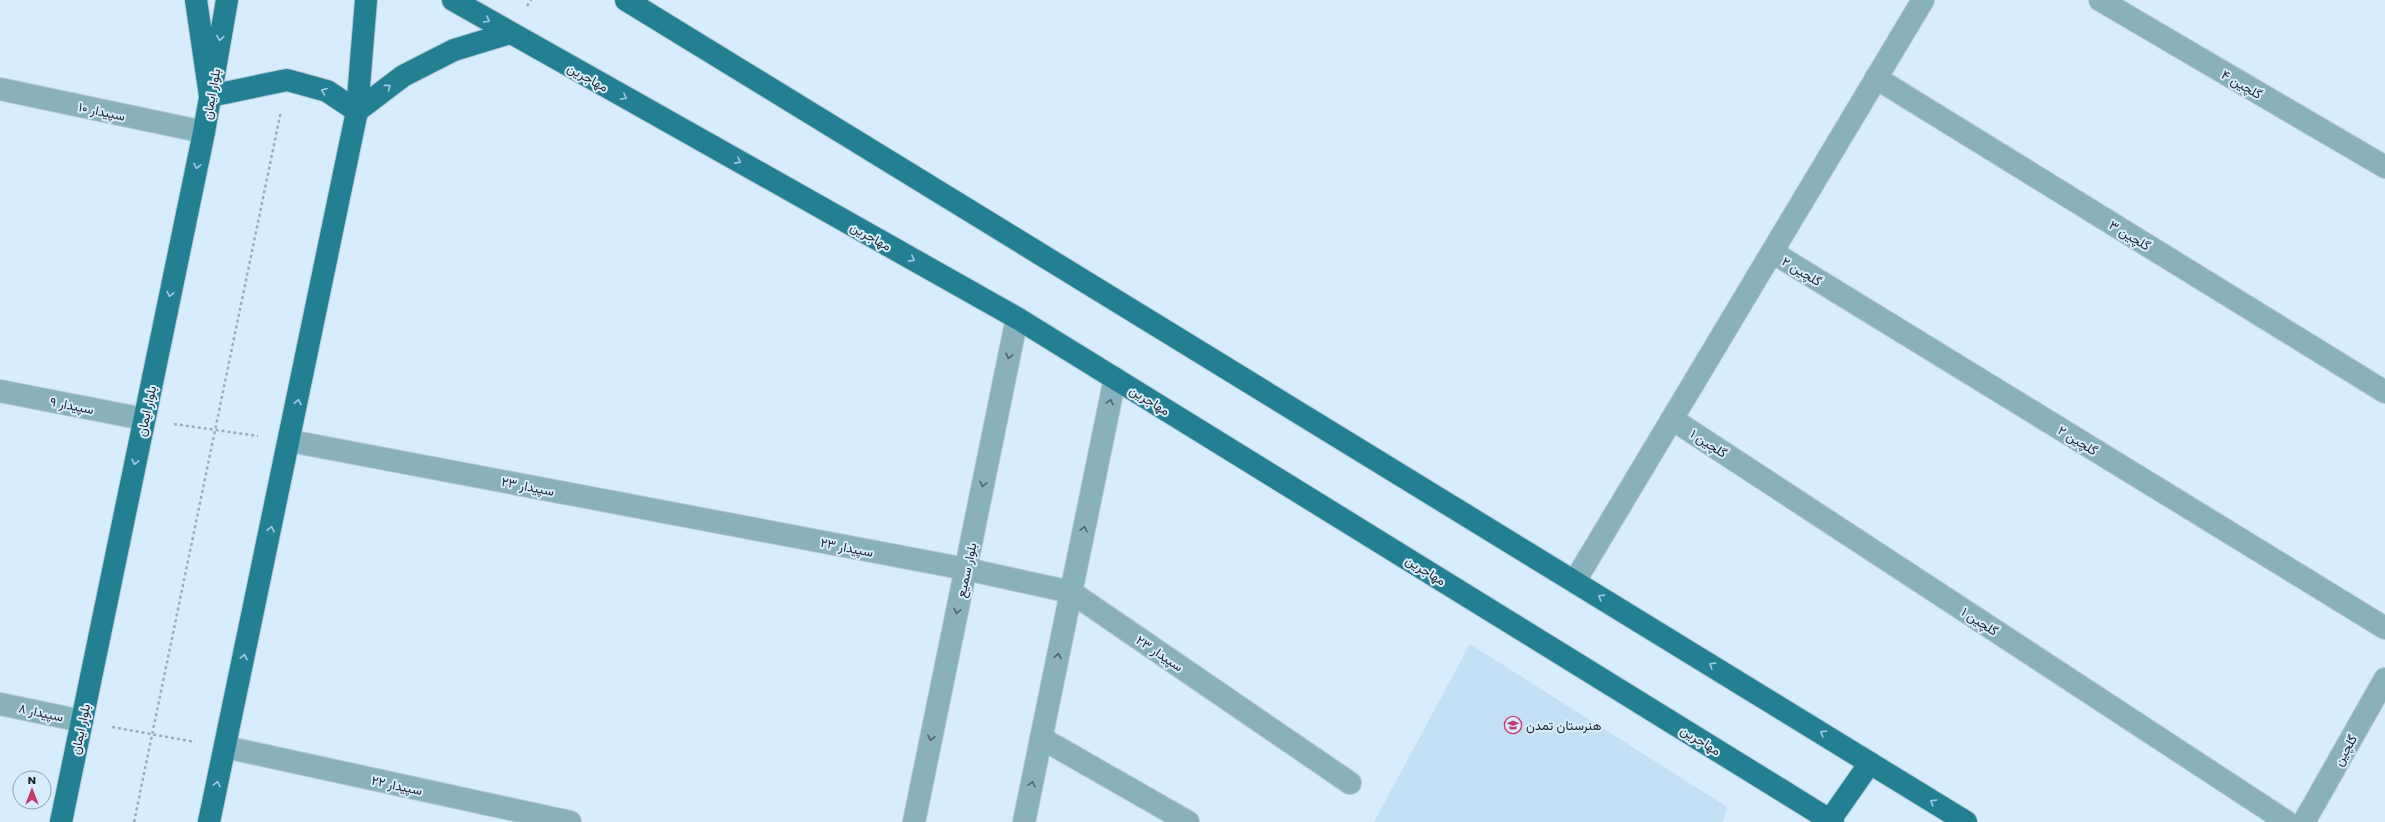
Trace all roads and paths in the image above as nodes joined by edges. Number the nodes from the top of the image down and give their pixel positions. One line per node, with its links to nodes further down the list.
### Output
1 (196, 0): 12 (main road)
2 (227, 0): 12 (main road, بلوار ایمان, one-way to 12)
3 (366, 0): 13 (main road)
4 (453, 0): 8 (main road, مهاجرین, one-way to 8)
5 (626, 0): 26 (main road)
6 (1923, 0): 9 (street)
7 (2100, 0): 15 (street, گلچین ۴)
8 (510, 33): 13 (main road, one-way to 8); 17 (main road, مهاجرین, one-way to 17)
9 (1876, 78): 16 (street); 20 (street, گلچین ۳)
10 (287, 80): 12 (main road); 13 (main road, one-way to 10); 23 (path)
11 (0, 89): 14 (street, سپیدار ۱۰)
12 (210, 96): 14 (main road, بلوار ایمان)
13 (357, 111): 24 (main road, one-way to 13)
14 (204, 132): 21 (main road, بلوار ایمان, one-way to 21)
15 (2385, 167)
16 (1772, 252): 22 (street); 28 (street, گلچین ۲)
17 (1017, 318): 18 (main road, مهاجرین); 25 (street, بلوار سمیع, one-way to 25)
18 (1115, 378): 27 (street, one-way to 18); 37 (main road, مهاجرین)
19 (0, 390): 21 (street, سپیدار ۹)
20 (2385, 392)
21 (144, 419): 23 (path); 31 (main road, بلوار ایمان, one-way to 31)
22 (1672, 419): 26 (street); 46 (street, گلچین ۱)
23 (215, 430): 24 (path); 32 (path)
24 (290, 441): 25 (street, سپیدار ۲۳); 34 (main road, one-way to 24)
25 (966, 569): 27 (street, سپیدار ۲۳); 42 (street, بلوار سمیع, one-way to 42)
26 (1575, 581): 35 (main road, one-way to 26)
27 (1071, 592): 33 (street, one-way to 27); 36 (street, سپیدار ۲۳)
28 (2385, 628)
29 (2385, 679): 47 (street, گلچین)
30 (0, 704): 31 (street, سپیدار ۸)
31 (82, 721): 32 (path); 38 (main road, بلوار ایمان)
32 (152, 734): 34 (path); 39 (path)
33 (1041, 738): 43 (street, one-way to 33); 44 (street)
34 (225, 747): 40 (main road, one-way to 34); 41 (street, سپیدار ۲۲)
35 (1870, 763): 37 (main road); 45 (main road, one-way to 35)
36 (1350, 783)
37 (1832, 821)
38 (61, 822)
39 (134, 822)
40 (209, 822)
41 (570, 822)
42 (914, 822)
43 (1024, 822)
44 (1188, 822)
45 (1966, 822)
46 (2288, 822)
47 (2304, 822)

